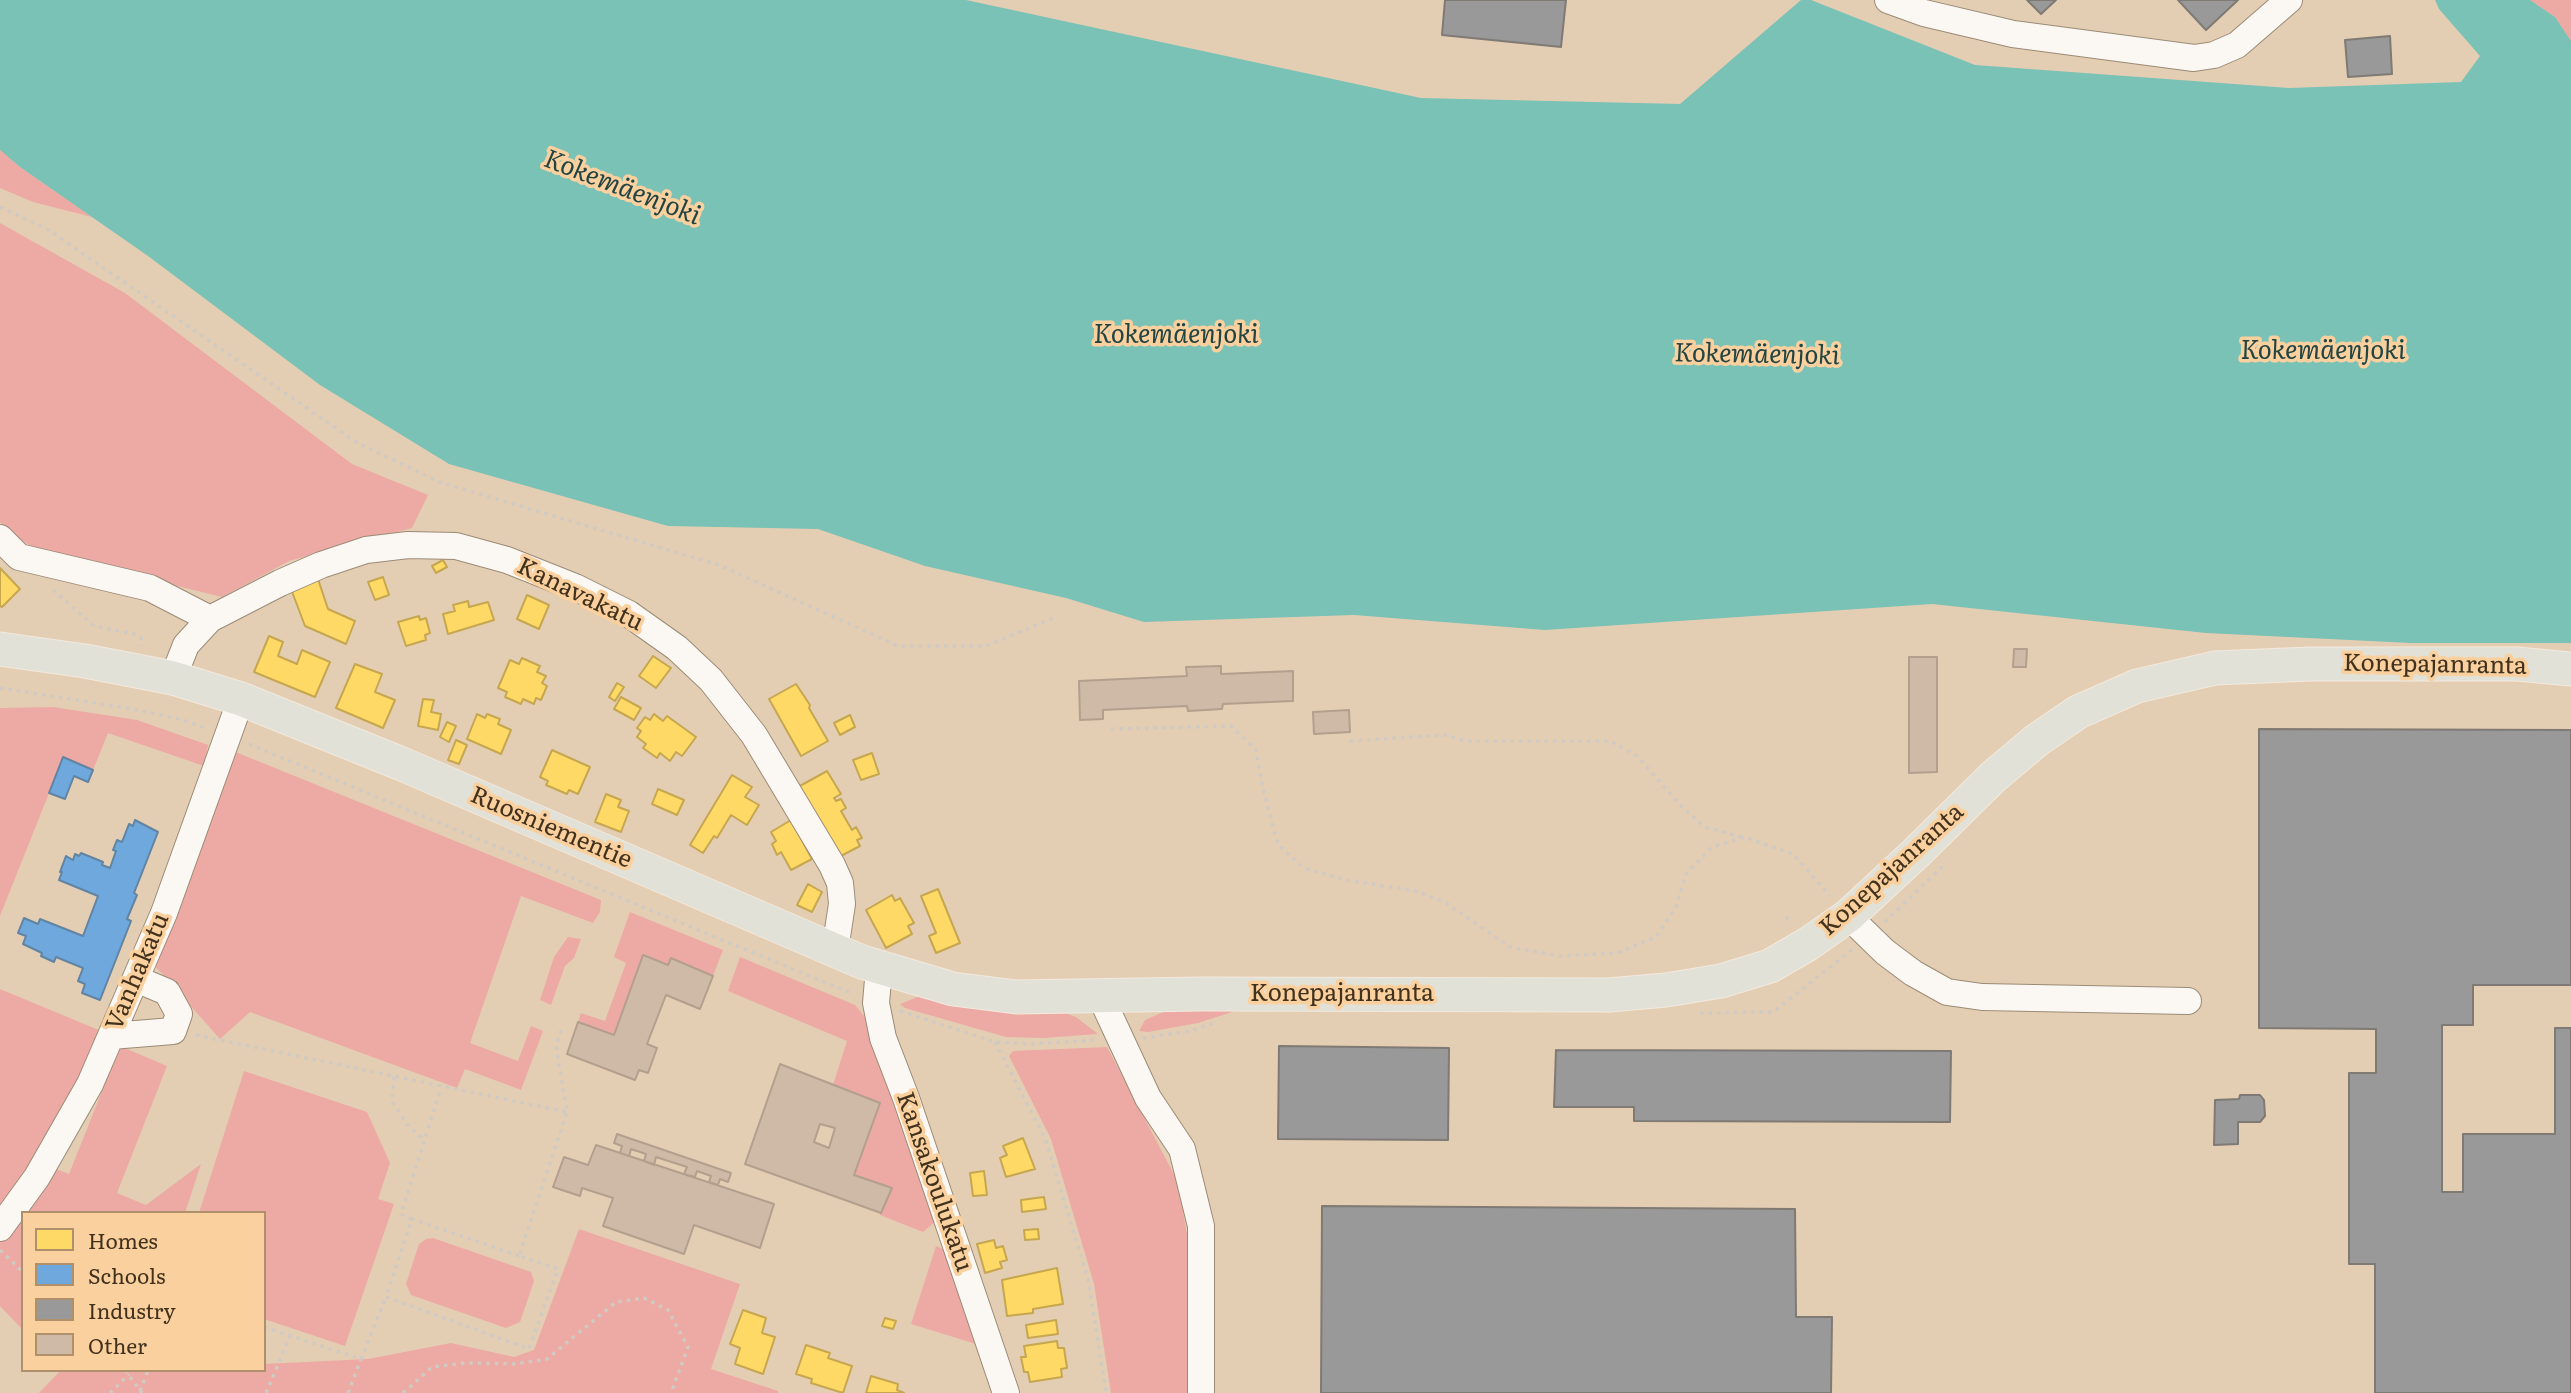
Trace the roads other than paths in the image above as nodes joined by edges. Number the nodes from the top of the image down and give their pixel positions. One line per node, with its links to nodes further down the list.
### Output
1 (1888, 0): 2 (street)
2 (2289, 0)
3 (0, 538): 4 (street)
4 (210, 619): 7 (street, Kanavakatu); 10 (street, Kanavakatu)
5 (0, 649): 7 (main road, Ruosniementie)
6 (2571, 669): 9 (main road, Konepajanranta)
7 (173, 678): 8 (main road, Ruosniementie)
8 (241, 699): 10 (main road, Ruosniementie); 12 (street, Vanhakatu)
9 (1857, 927): 13 (main road, Konepajanranta); 14 (street)
10 (835, 950): 11 (main road, Ruosniementie)
11 (879, 968): 13 (main road, Ruosniementie); 17 (street, Kansakoulukatu)
12 (136, 979): 15 (street, Vanhakatu); 15 (street)
13 (1100, 995): 18 (street)
14 (2189, 1001)
15 (111, 1036): 16 (street, Vanhakatu)
16 (0, 1228)
17 (1006, 1393)
18 (1201, 1393)

